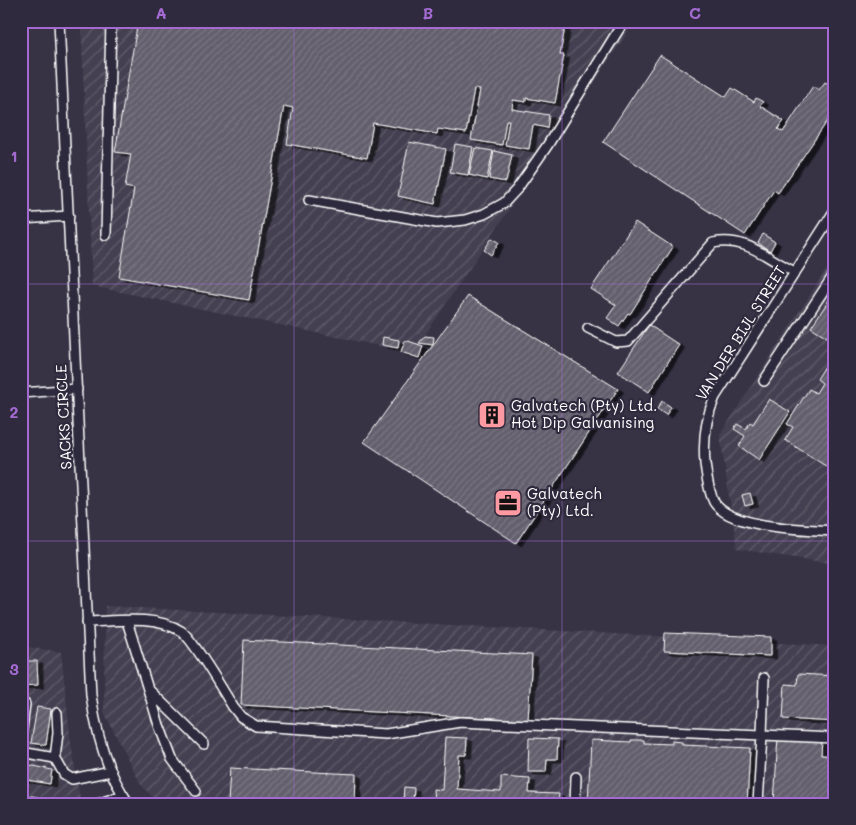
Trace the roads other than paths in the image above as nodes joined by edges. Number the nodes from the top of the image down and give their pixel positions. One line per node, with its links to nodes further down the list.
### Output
1 (59, 21): 6 (lane, SACKS CIRCLE)
2 (111, 21): 8 (lane)
3 (624, 21): 4 (lane)
4 (309, 200)
5 (835, 210): 9 (lane, VAN DER BIJL STREET)
6 (69, 216): 7 (lane); 13 (lane, SACKS CIRCLE)
7 (21, 219)
8 (106, 235)
9 (795, 272): 11 (lane); 15 (lane, VAN DER BIJL STREET)
10 (835, 272): 12 (lane)
11 (588, 328)
12 (764, 381)
13 (77, 389): 14 (lane); 17 (lane, SACKS CIRCLE)
14 (21, 392)
15 (835, 531)
16 (128, 621): 17 (lane); 19 (lane); 22 (lane)
17 (87, 622): 28 (lane, SACKS CIRCLE)
18 (764, 678): 22 (lane)
19 (147, 688): 25 (lane); 30 (lane)
20 (25, 704): 23 (lane)
21 (57, 713): 27 (lane)
22 (762, 735): 24 (lane); 35 (lane)
23 (21, 738)
24 (834, 738)
25 (204, 744)
26 (21, 752): 27 (lane)
27 (55, 758): 28 (lane)
28 (111, 771): 31 (lane, SACKS CIRCLE)
29 (576, 777): 34 (lane)
30 (196, 791)
31 (123, 795): 32 (lane); 33 (lane, SACKS CIRCLE)
32 (98, 804)
33 (129, 804)
34 (575, 804)
35 (758, 804)

